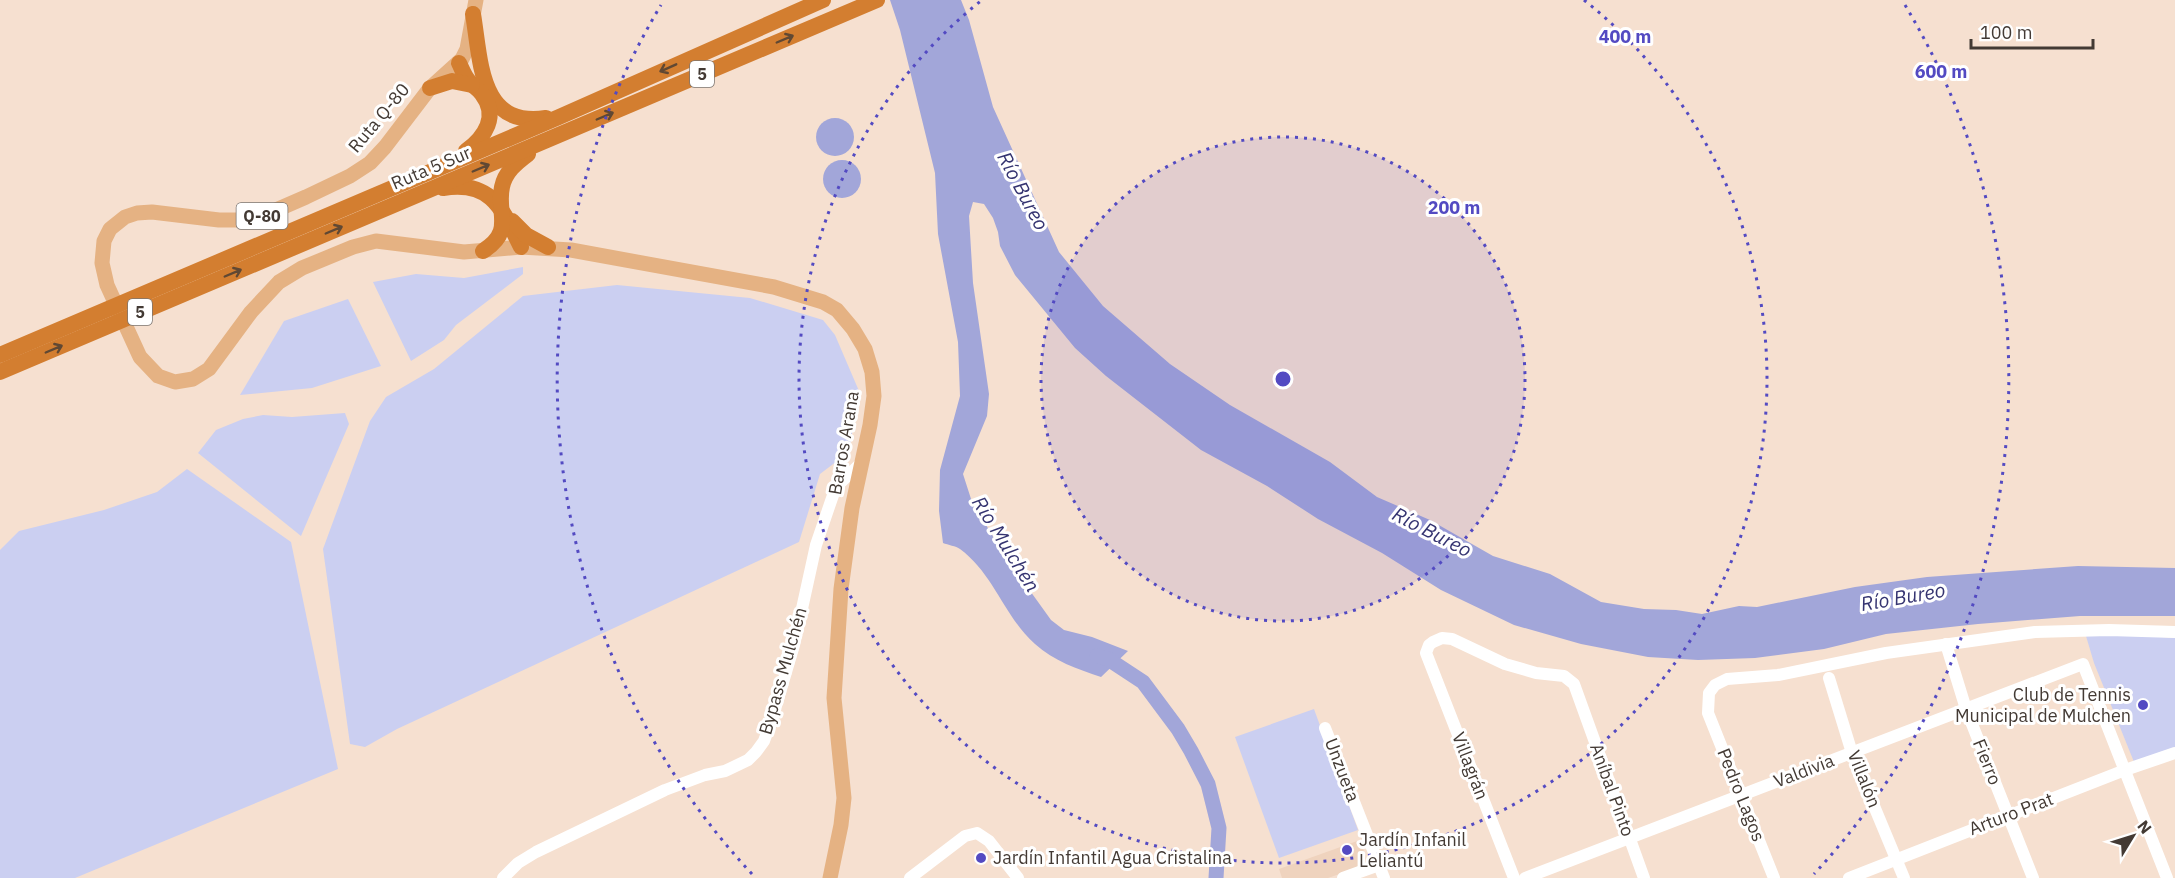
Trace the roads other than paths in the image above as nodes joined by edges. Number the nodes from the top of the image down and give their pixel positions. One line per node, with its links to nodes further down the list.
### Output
1 (823, 0): 7 (highway, Ruta 5 Sur / 5, one-way to 7)
2 (877, 0): 8 (highway, Ruta 5 Sur / 5, one-way to 2)
3 (475, 7): 4 (main road, Ruta Q-80 / Q-80); 5 (highway)
4 (459, 63): 5 (highway); 6 (main road, Ruta Q-80 / Q-80)
5 (478, 80): 6 (highway); 7 (highway); 9 (highway)
6 (430, 88): 15 (main road, Ruta Q-80 / Q-80)
7 (559, 117): 9 (highway, Ruta 5 Sur / 5)
8 (551, 139): 10 (highway, Ruta 5 Sur / 5, one-way to 8); 11 (highway)
9 (451, 163): 16 (highway, Ruta 5 Sur / 5)
10 (427, 191): 11 (highway); 17 (highway, Ruta 5 Sur / 5, one-way to 10)
11 (503, 211): 12 (highway); 13 (highway); 14 (highway)
12 (521, 247): 13 (main road, Barros Arana); 14 (main road, Barros Arana)
13 (548, 247): 18 (main road, Barros Arana)
14 (483, 251): 15 (main road, Barros Arana)
15 (132, 342)
16 (0, 355)
17 (0, 372)
18 (861, 463): 33 (street, Bypass Mulchén); 34 (main road, Barros Arana)
19 (2175, 632): 20 (street)
20 (1946, 644): 23 (street, Fierro); 28 (street, Pedro Lagos)
21 (1426, 653): 30 (street, Aníbal Pinto); 39 (street, Villagrán)
22 (1829, 678): 25 (street, Villalón)
23 (1966, 709): 25 (street, Valdivia); 27 (street, Valdivia); 29 (street, Fierro)
24 (1325, 728): 32 (street, Unzueta)
25 (1852, 753): 28 (street, Valdivia); 31 (street, Villalón)
26 (2175, 753): 27 (street, Arturo Prat)
27 (2124, 770): 29 (street, Arturo Prat); 46 (street)
28 (1741, 795): 30 (street, Valdivia); 42 (street, Pedro Lagos)
29 (2008, 816): 31 (street, Arturo Prat); 45 (street, Fierro)
30 (1629, 838): 40 (street, Valdivia); 41 (street, Aníbal Pinto)
31 (1896, 860): 43 (street, Arturo Prat); 44 (street, Villalón)
32 (1379, 865): 37 (street); 38 (street, Unzueta)
33 (503, 878)
34 (830, 878)
35 (910, 878): 36 (street)
36 (1018, 878)
37 (1343, 878)
38 (1384, 878)
39 (1514, 878)
40 (1525, 878)
41 (1644, 878)
42 (1774, 878)
43 (1849, 878)
44 (1904, 878)
45 (2033, 878)
46 (2167, 878)

